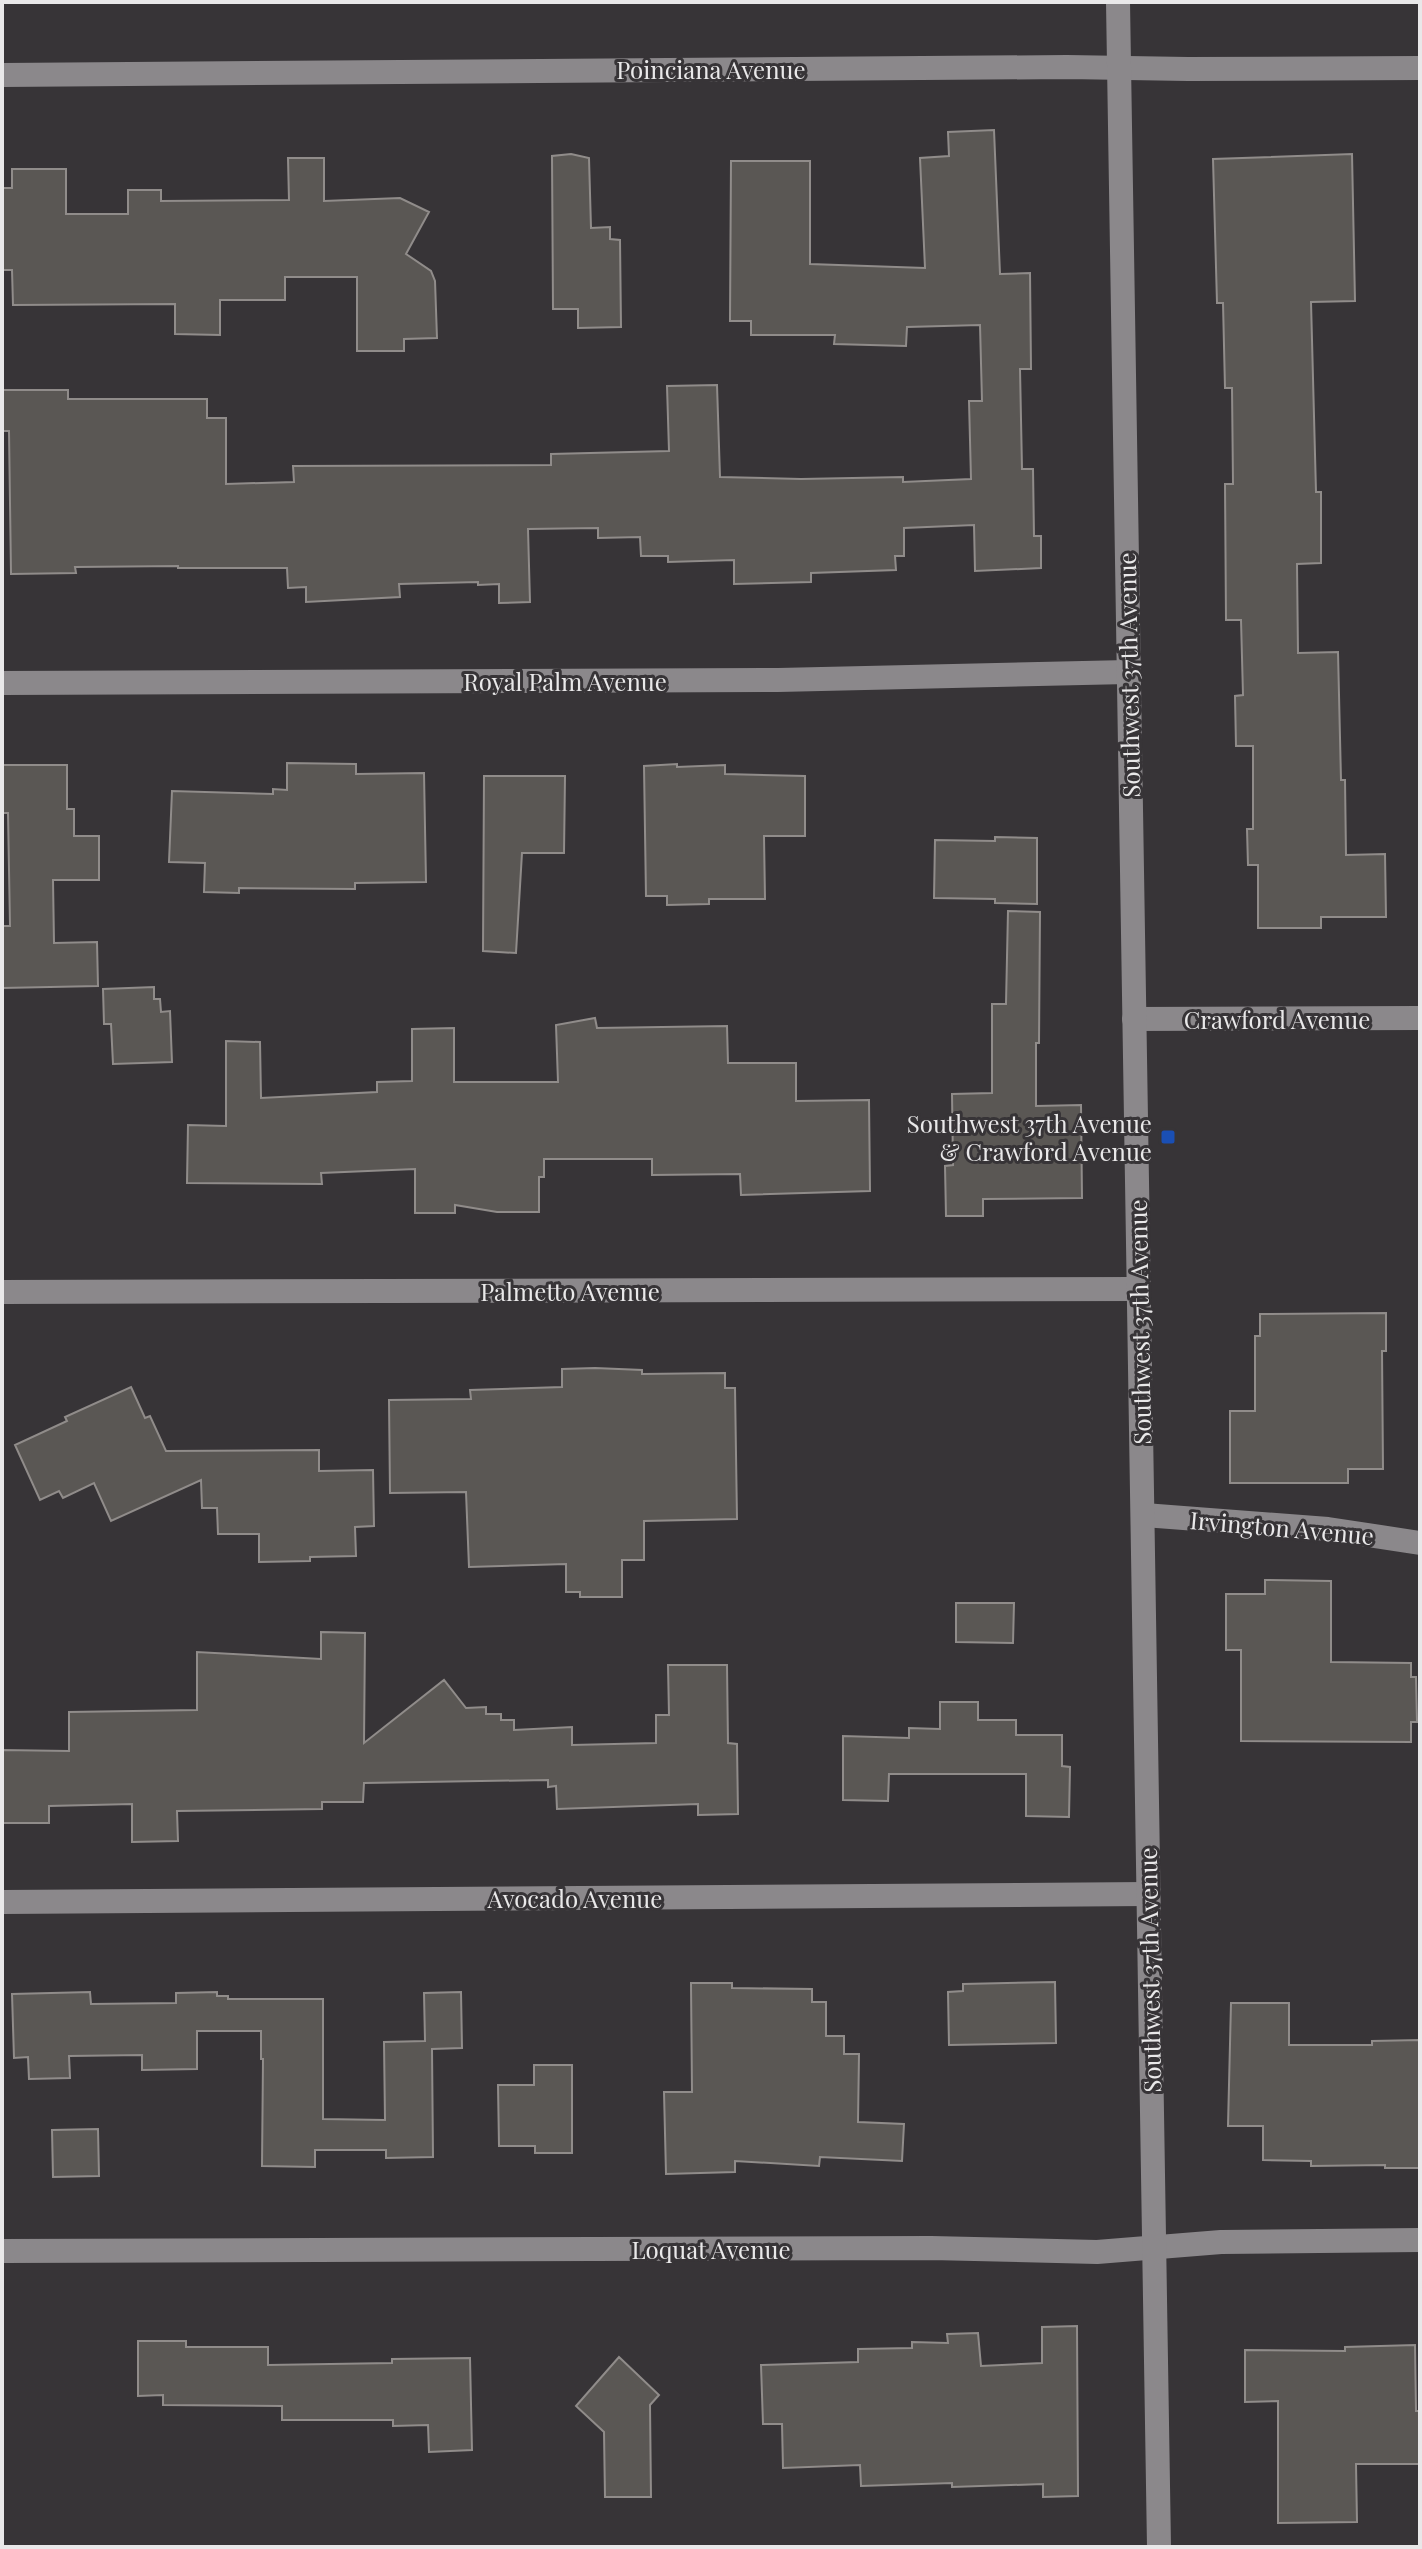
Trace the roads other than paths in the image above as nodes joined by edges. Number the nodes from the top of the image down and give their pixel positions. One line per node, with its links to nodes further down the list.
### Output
1 (1118, 2): 2 (street, Southwest 37th Avenue)
2 (1119, 68): 3 (street, Poinciana Avenue); 4 (street, Poinciana Avenue); 5 (street, Southwest 37th Avenue)
3 (1420, 68)
4 (2, 75)
5 (1128, 672): 6 (street, Royal Palm Avenue); 8 (street, Southwest 37th Avenue)
6 (2, 683)
7 (1420, 1018): 8 (street, Crawford Avenue)
8 (1134, 1019): 9 (street, Southwest 37th Avenue)
9 (1138, 1289): 10 (street, Palmetto Avenue); 11 (street, Southwest 37th Avenue)
10 (2, 1292)
11 (1144, 1515): 12 (street, Irvington Avenue); 13 (street, Southwest 37th Avenue)
12 (1420, 1543)
13 (1148, 1894): 14 (street, Avocado Avenue); 16 (street, Southwest 37th Avenue)
14 (2, 1902)
15 (1420, 2240): 16 (street, Loquat Avenue)
16 (1154, 2248): 17 (street, Loquat Avenue); 18 (street, Southwest 37th Avenue)
17 (2, 2251)
18 (1159, 2547)

